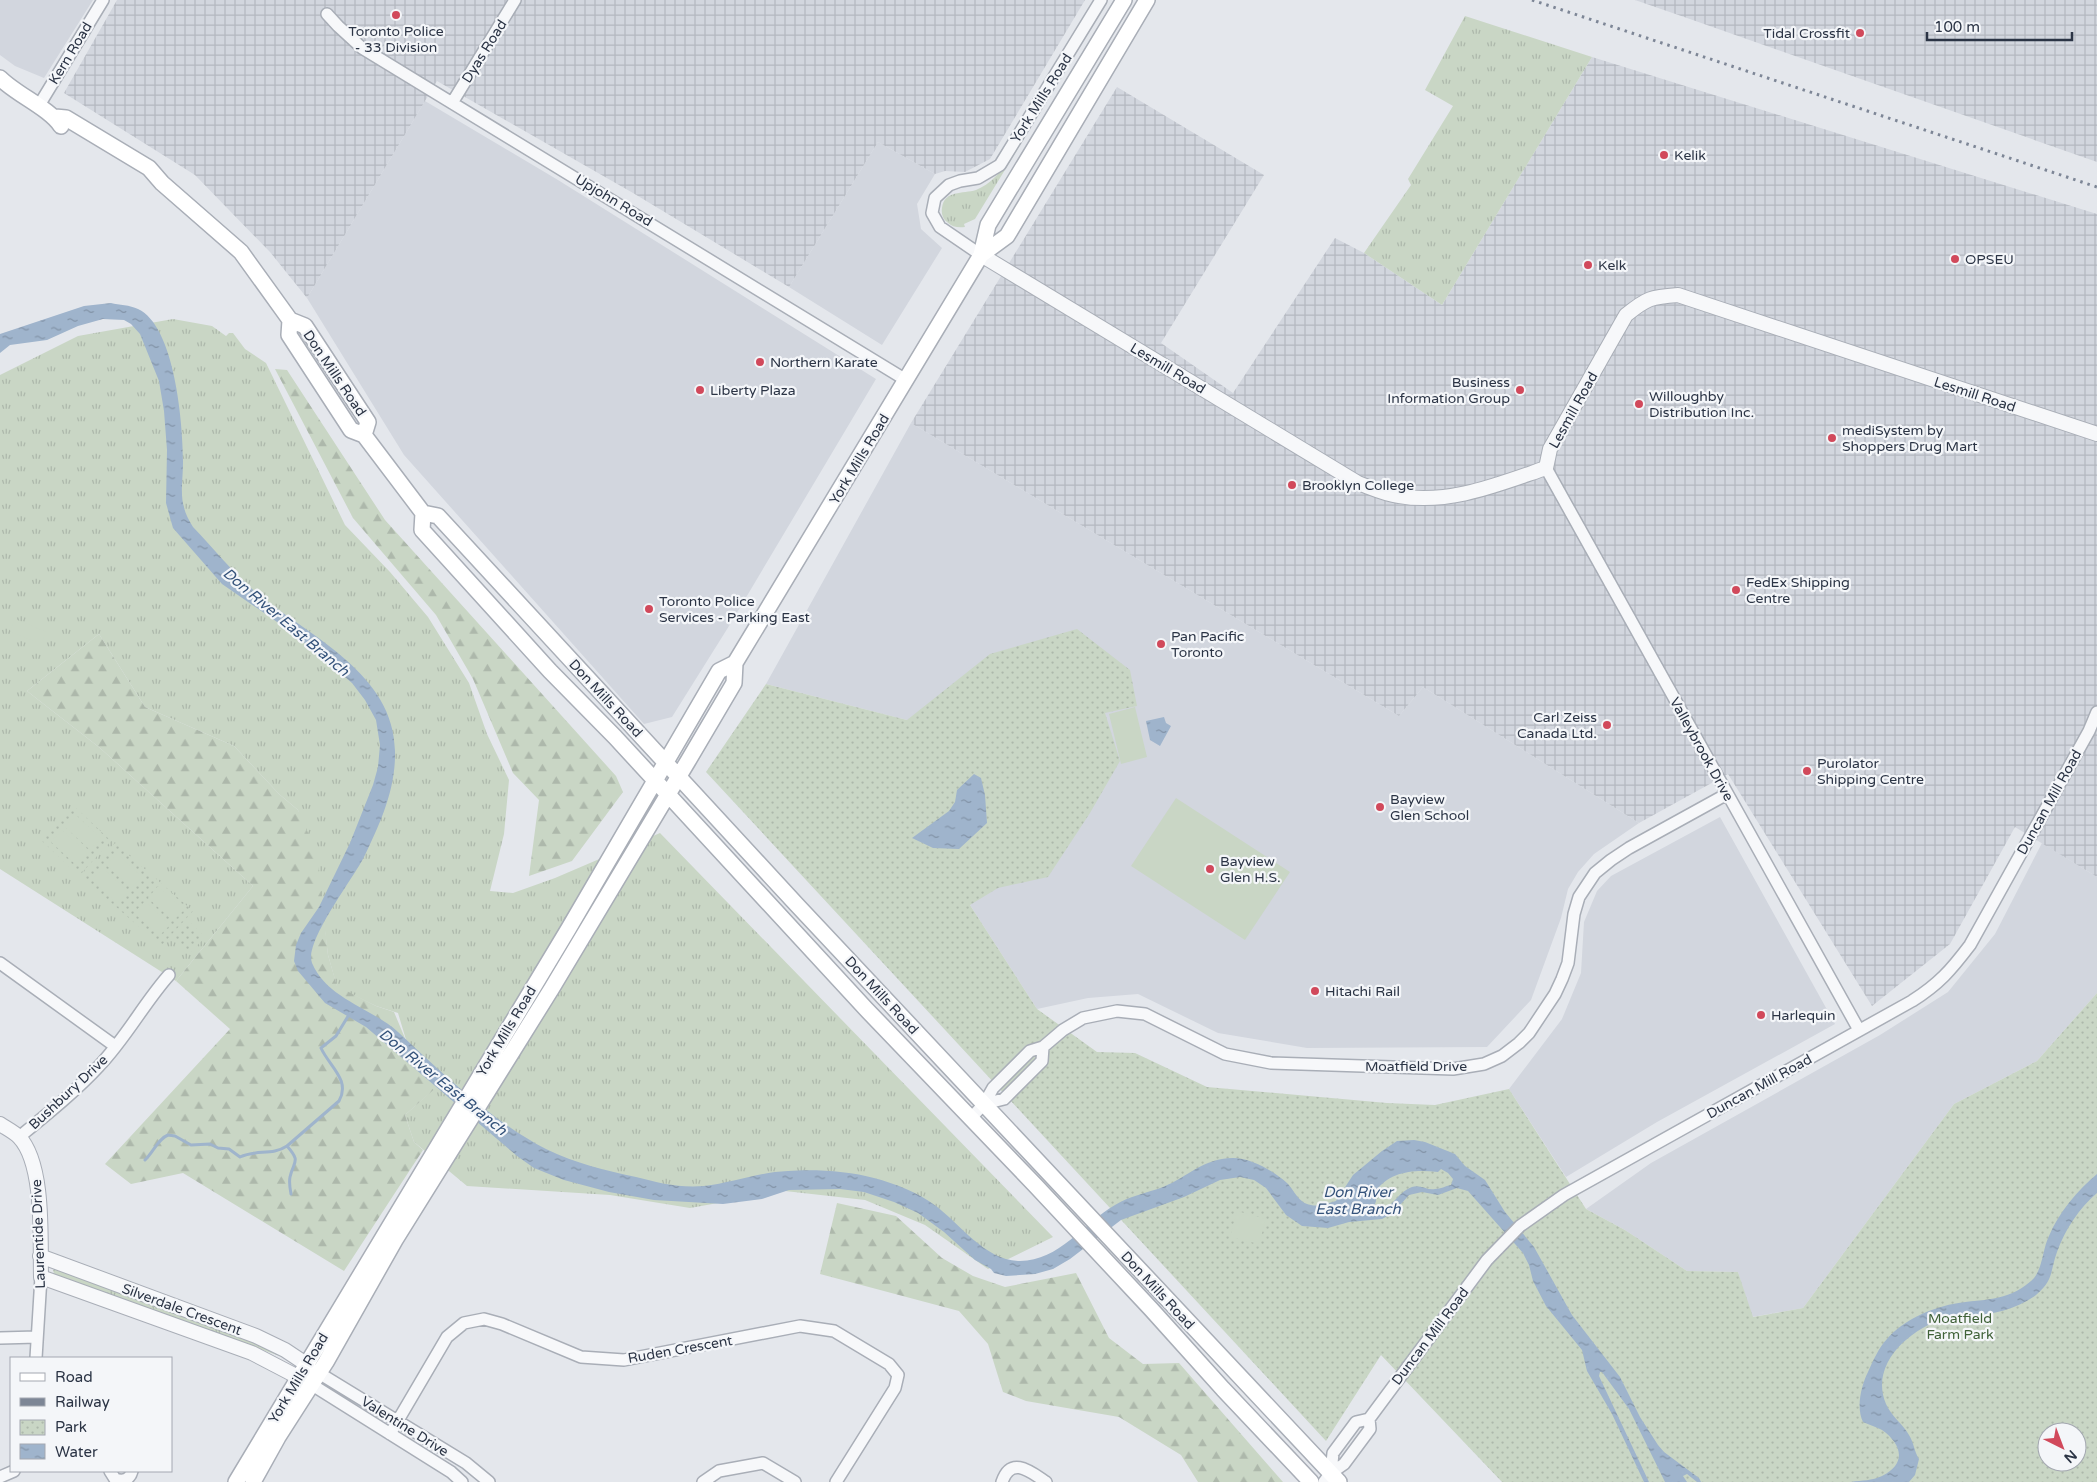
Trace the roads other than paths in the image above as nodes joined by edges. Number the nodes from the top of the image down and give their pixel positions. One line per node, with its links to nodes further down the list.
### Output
1 (103, 0): 9 (street, Kern Road)
2 (515, 0): 8 (street, Dyas Road)
3 (1101, 0): 10 (street, York Mills Road)
4 (1124, 0): 10 (main road, York Mills Road)
5 (1147, 0): 10 (main road, York Mills Road)
6 (327, 14): 8 (street, Upjohn Road)
7 (2, 81): 9 (main road, Don Mills Road)
8 (452, 103): 11 (street, Upjohn Road)
9 (38, 107): 14 (main road, Don Mills Road)
10 (981, 255): 11 (main road, York Mills Road); 13 (street, Lesmill Road)
11 (906, 380): 19 (main road, York Mills Road)
12 (2097, 434): 13 (street, Lesmill Road)
13 (1546, 468): 25 (street, Valleybrook Drive)
14 (423, 513): 15 (main road, Don Mills Road); 16 (main road, Don Mills Road)
15 (476, 558): 16 (main road); 17 (main road, Don Mills Road)
16 (461, 572): 18 (main road, Don Mills Road)
17 (551, 638): 18 (main road); 21 (main road, Don Mills Road)
18 (533, 651): 23 (main road, Don Mills Road)
19 (735, 662): 21 (main road, York Mills Road); 22 (main road, York Mills Road)
20 (2097, 712): 28 (street, Duncan Mill Road)
21 (665, 762): 22 (main road, Don Mills Road); 23 (main road, York Mills Road)
22 (678, 777): 24 (main road, York Mills Road); 30 (main road, Don Mills Road)
23 (654, 780): 24 (main road, Don Mills Road); 39 (main road, York Mills Road)
24 (667, 794): 31 (main road, Don Mills Road); 40 (main road, York Mills Road)
25 (1727, 794): 28 (street, Valleybrook Drive); 30 (street, Moatfield Drive)
26 (0, 963): 29 (street)
27 (169, 975): 29 (street, Bushbury Drive)
28 (1859, 1030): 47 (street, Duncan Mill Road)
29 (115, 1046): 33 (street, Bushbury Drive)
30 (984, 1104): 31 (street, Moatfield Drive); 47 (main road, Don Mills Road)
31 (971, 1118): 57 (main road, Don Mills Road)
32 (0, 1124): 33 (street, Laurentide Drive)
33 (19, 1137): 34 (street, Laurentide Drive)
34 (40, 1256): 35 (street, Laurentide Drive); 39 (street, Silverdale Crescent)
35 (41, 1277): 36 (street, Laurentide Drive); 39 (street, Silverdale Crescent)
36 (37, 1337): 37 (street); 38 (street, Laurentide Drive)
37 (0, 1338)
38 (36, 1357)
39 (302, 1370): 40 (street, Silverdale Crescent); 48 (main road, York Mills Road)
40 (316, 1379): 41 (street, Valentine Drive); 42 (street, Valentine Drive); 49 (main road, York Mills Road)
41 (398, 1421): 42 (street, Ruden Crescent); 51 (street, Valentine Drive); 54 (street, Ruden Crescent)
42 (390, 1434): 50 (street, Valentine Drive)
43 (12, 1472): 46 (street)
44 (111, 1472): 45 (street)
45 (132, 1472)
46 (0, 1477)
47 (1331, 1479)
48 (236, 1482)
49 (253, 1482)
50 (462, 1482)
51 (489, 1482)
52 (703, 1482): 53 (street)
53 (795, 1482)
54 (836, 1482)
55 (1002, 1482): 56 (street)
56 (1046, 1482)
57 (1311, 1482)

